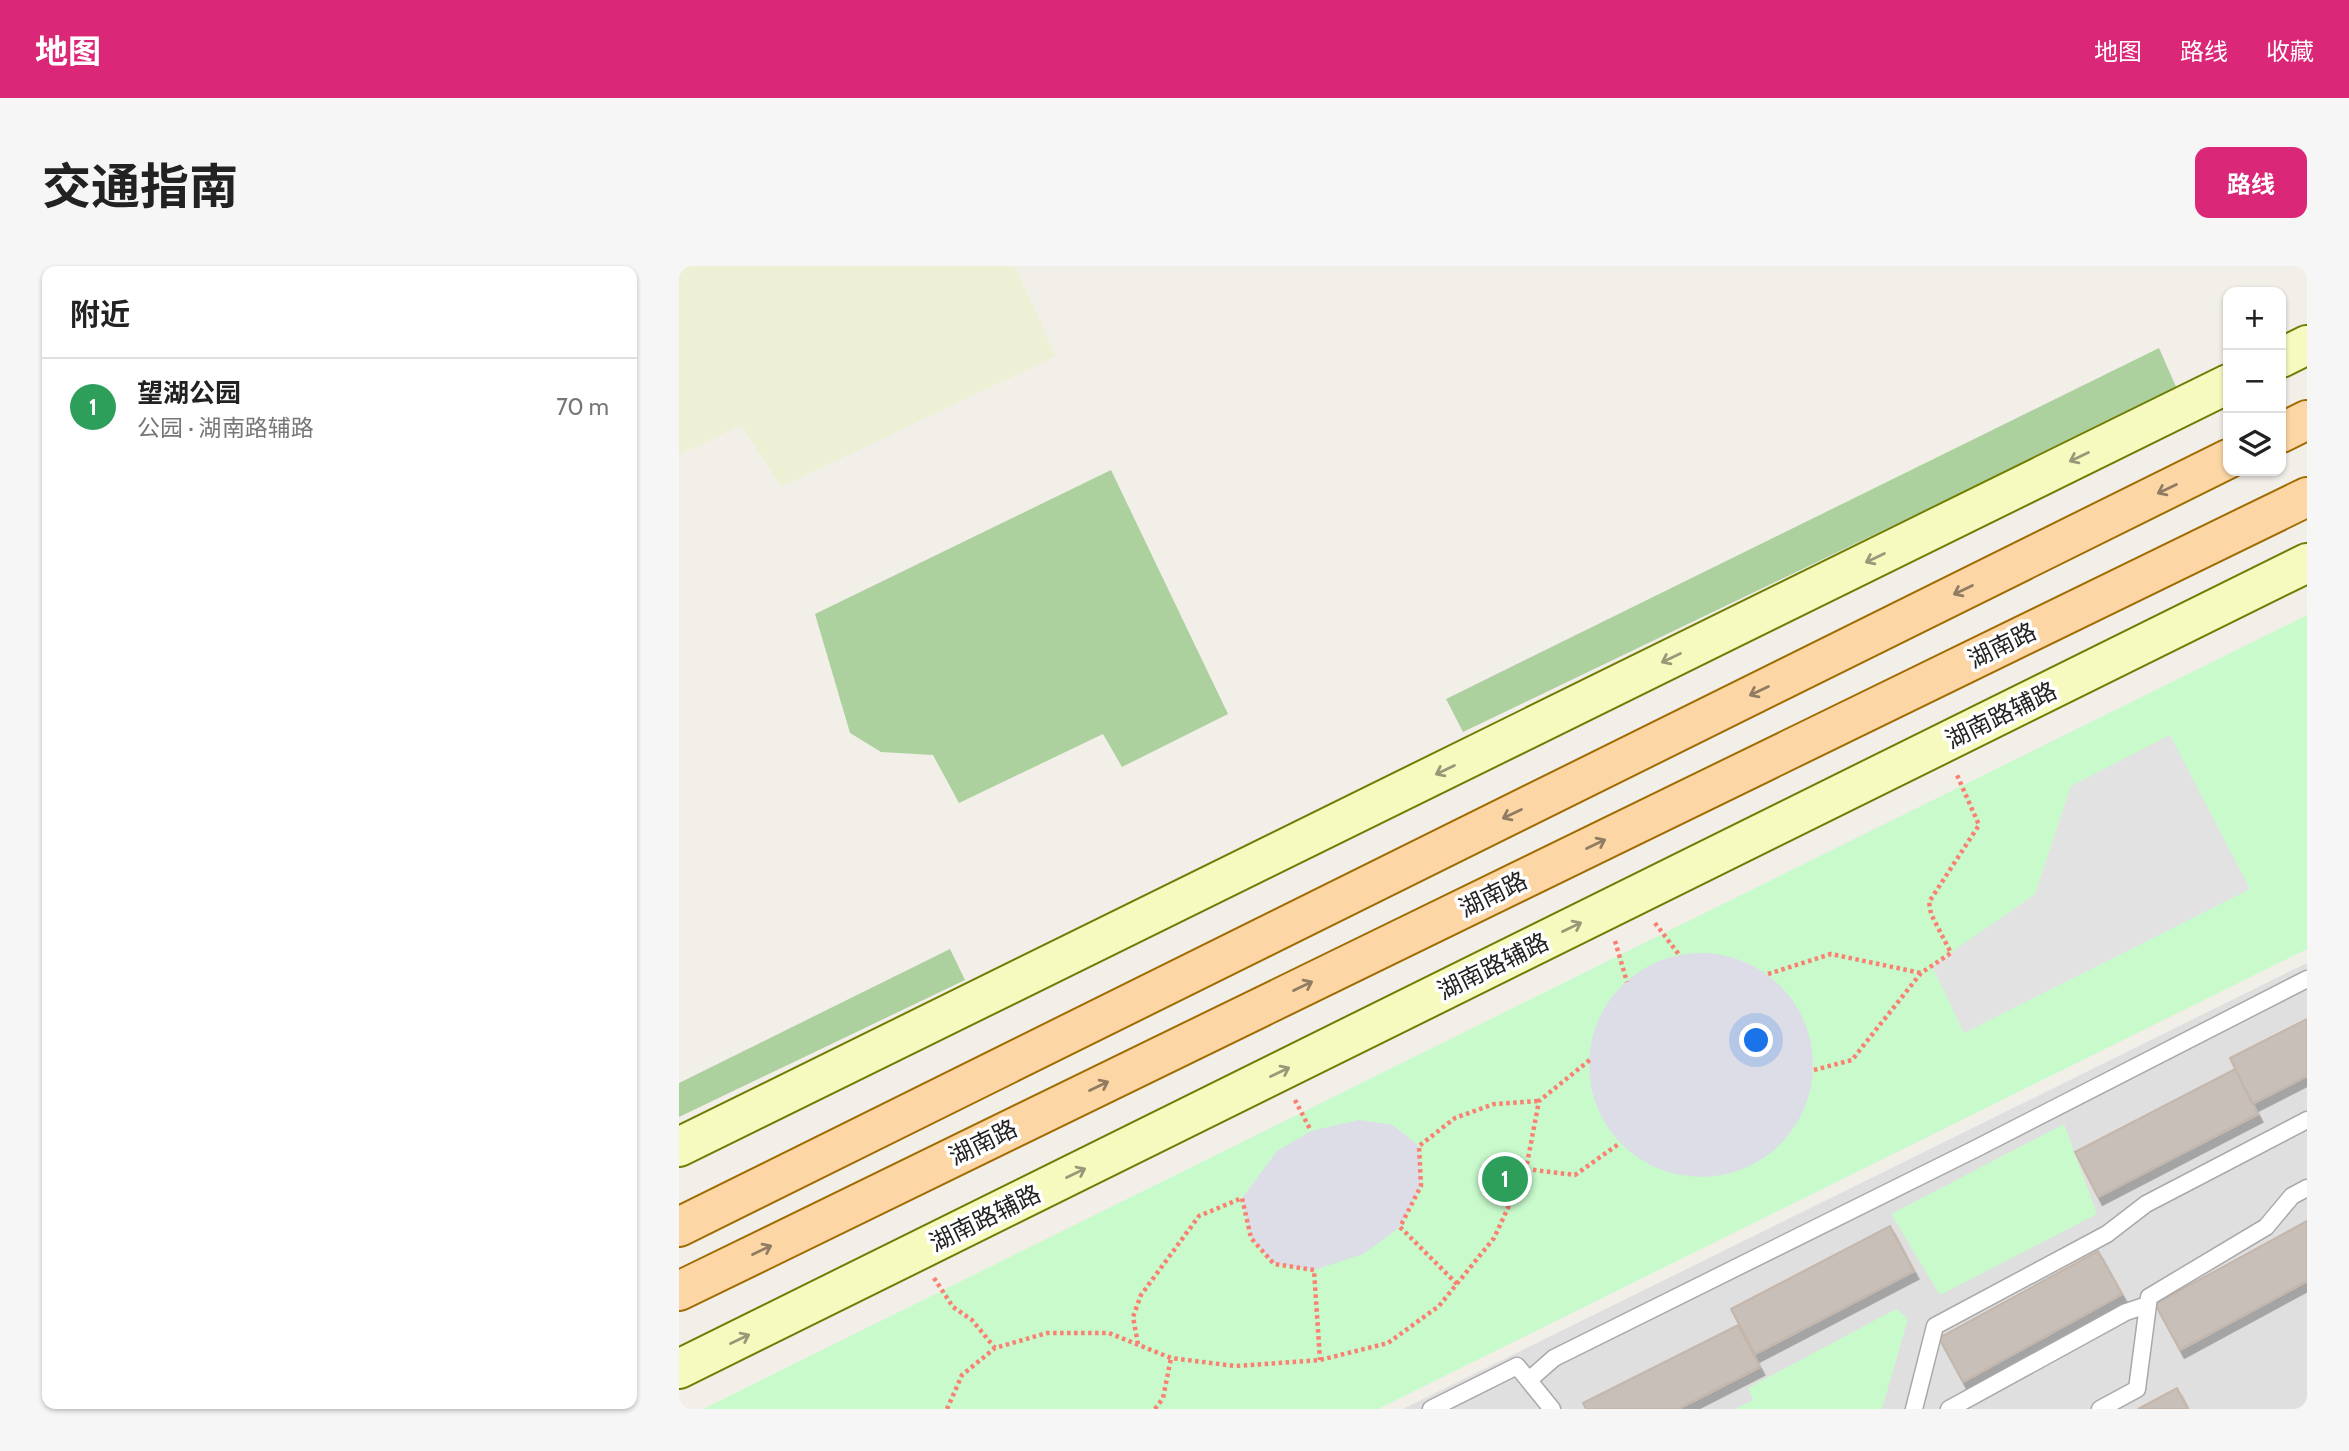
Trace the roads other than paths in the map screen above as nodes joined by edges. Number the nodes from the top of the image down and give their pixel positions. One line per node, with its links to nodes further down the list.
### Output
1 (2307, 345): 2 (street)
2 (2286, 356)
3 (2223, 386): 11 (street, one-way to 11)
4 (2307, 420): 5 (main road)
5 (2286, 430)
6 (2223, 461): 13 (main road, one-way to 13)
7 (2307, 497): 14 (main road, 湖南路, one-way to 7)
8 (2307, 563): 16 (street, 湖南路辅路, one-way to 8)
9 (2307, 979): 17 (lane)
10 (2307, 1121): 20 (lane)
11 (679, 1147)
12 (2307, 1188): 15 (lane)
13 (679, 1227)
14 (679, 1291)
15 (2147, 1305): 21 (lane); 22 (lane)
16 (679, 1369)
17 (1529, 1380): 18 (lane); 19 (lane)
18 (1431, 1409)
19 (1552, 1409)
20 (1914, 1409)
21 (1949, 1409)
22 (2100, 1409)

